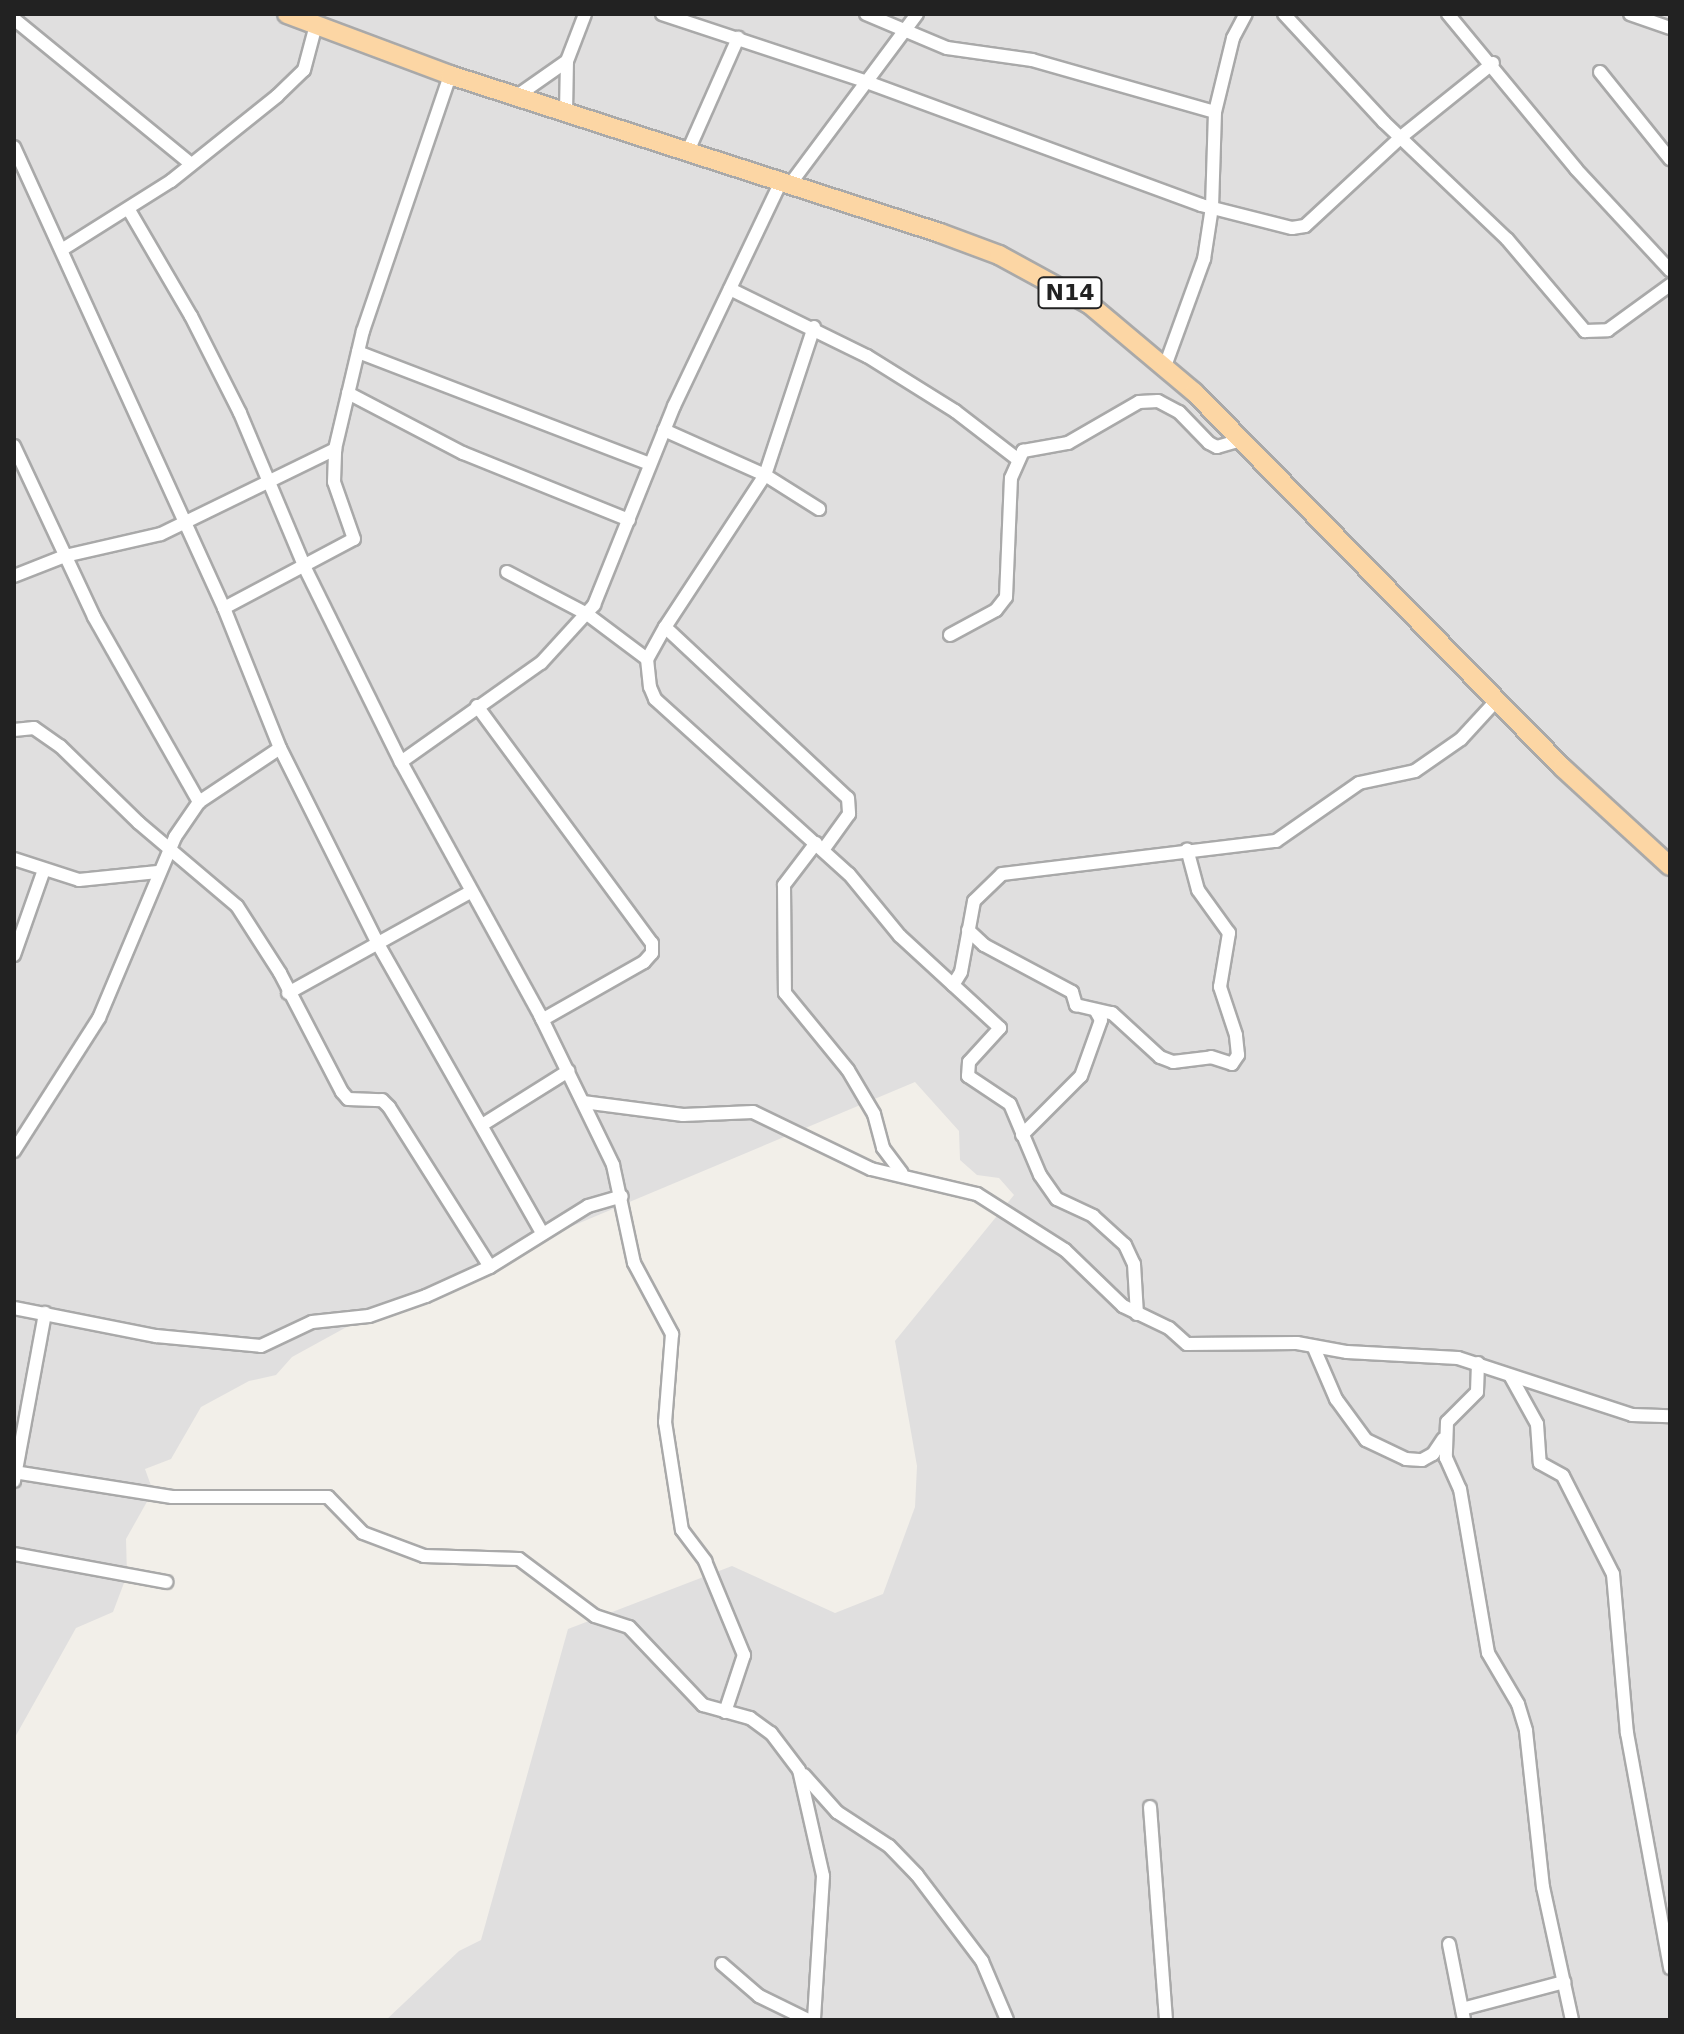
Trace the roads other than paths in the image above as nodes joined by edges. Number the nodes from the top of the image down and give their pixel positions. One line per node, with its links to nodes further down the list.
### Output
1 (288, 14): 11 (main road, N14)
2 (585, 14): 15 (street)
3 (662, 14): 14 (street)
4 (866, 14): 13 (street)
5 (917, 14): 13 (street)
6 (1246, 14): 22 (street)
7 (1284, 14): 23 (street)
8 (1448, 14): 16 (street)
9 (1630, 14): 12 (street)
10 (14, 19): 27 (street)
11 (316, 25): 18 (main road, N14); 27 (street)
12 (1670, 28)
13 (902, 29): 19 (street); 22 (street)
14 (738, 38): 19 (street); 25 (street)
15 (567, 61): 20 (street); 21 (street)
16 (1493, 63): 23 (street); 32 (street)
17 (1600, 72): 26 (street)
18 (450, 75): 20 (main road, N14); 36 (street)
19 (864, 81): 28 (street); 29 (street)
20 (517, 96): 21 (main road, N14)
21 (566, 112): 25 (main road, N14)
22 (1215, 112): 29 (street)
23 (1401, 137): 29 (street); 33 (street)
24 (14, 147): 31 (street)
25 (688, 151): 28 (main road, N14)
26 (1670, 159)
27 (191, 164): 30 (street)
28 (787, 182): 34 (street); 37 (main road, N14)
29 (1212, 207): 37 (street)
30 (129, 210): 31 (street); 46 (street)
31 (63, 249): 49 (street)
32 (1670, 270)
33 (1670, 285)
34 (730, 289): 35 (street); 39 (street)
35 (814, 327): 43 (street); 45 (street)
36 (358, 352): 38 (street); 44 (street)
37 (1165, 366): 40 (main road, N14)
38 (348, 393): 42 (street); 48 (street)
39 (664, 430): 44 (street); 45 (street)
40 (1242, 440): 43 (street); 59 (main road, N14)
41 (14, 446): 50 (street)
42 (335, 449): 46 (street); 51 (street)
43 (1016, 458): 57 (street)
44 (650, 464): 48 (street)
45 (765, 475): 47 (street); 56 (street)
46 (269, 482): 49 (street); 51 (street)
47 (819, 509)
48 (629, 520): 55 (street)
49 (185, 523): 50 (street); 54 (street)
50 (65, 556): 53 (street); 64 (street)
51 (305, 568): 54 (street); 63 (street)
52 (507, 572): 55 (street)
53 (14, 576)
54 (224, 608): 62 (street)
55 (587, 614): 58 (street); 60 (street)
56 (665, 627): 58 (street); 66 (street)
57 (950, 635)
58 (647, 659): 66 (street)
59 (1496, 701): 67 (street); 69 (main road, N14)
60 (477, 706): 63 (street); 79 (street)
61 (14, 730): 65 (street)
62 (280, 748): 64 (street); 74 (street)
63 (401, 762): 72 (street)
64 (199, 802): 65 (street)
65 (170, 846): 71 (street); 77 (street)
66 (819, 847): 76 (street); 85 (street)
67 (1187, 849): 73 (street); 78 (street)
68 (14, 859): 70 (street)
69 (1670, 866)
70 (44, 870): 71 (street); 75 (street)
71 (158, 872): 84 (street)
72 (470, 892): 74 (street); 79 (street)
73 (968, 930): 76 (street); 78 (street)
74 (378, 944): 77 (street); 82 (street)
75 (14, 955)
76 (953, 985): 83 (street)
77 (288, 993): 88 (street)
78 (1096, 1011): 83 (street)
79 (542, 1020): 80 (street)
80 (568, 1071): 81 (street); 82 (street)
81 (583, 1102): 85 (street); 86 (street)
82 (482, 1125): 87 (street)
83 (1022, 1135): 91 (street)
84 (14, 1151)
85 (902, 1173): 91 (street)
86 (622, 1196): 87 (street); 100 (street)
87 (542, 1233): 88 (street)
88 (490, 1267): 90 (street)
89 (14, 1308): 90 (street)
90 (45, 1313): 97 (street)
91 (1137, 1314): 92 (street)
92 (1314, 1348): 93 (street); 96 (street)
93 (1478, 1363): 94 (street); 96 (street)
94 (1511, 1377): 95 (street); 105 (street)
95 (1670, 1416)
96 (1443, 1439): 106 (street)
97 (15, 1475): 100 (street)
98 (14, 1554): 99 (street)
99 (166, 1582)
100 (725, 1712): 101 (street)
101 (799, 1770): 109 (street); 110 (street)
102 (1150, 1807): 111 (street)
103 (1449, 1944): 107 (street)
104 (722, 1964): 108 (street)
105 (1670, 1968)
106 (1564, 1982): 107 (street); 112 (street)
107 (1463, 2014)
108 (808, 2020)
109 (814, 2020)
110 (1007, 2020)
111 (1166, 2020)
112 (1572, 2020)

